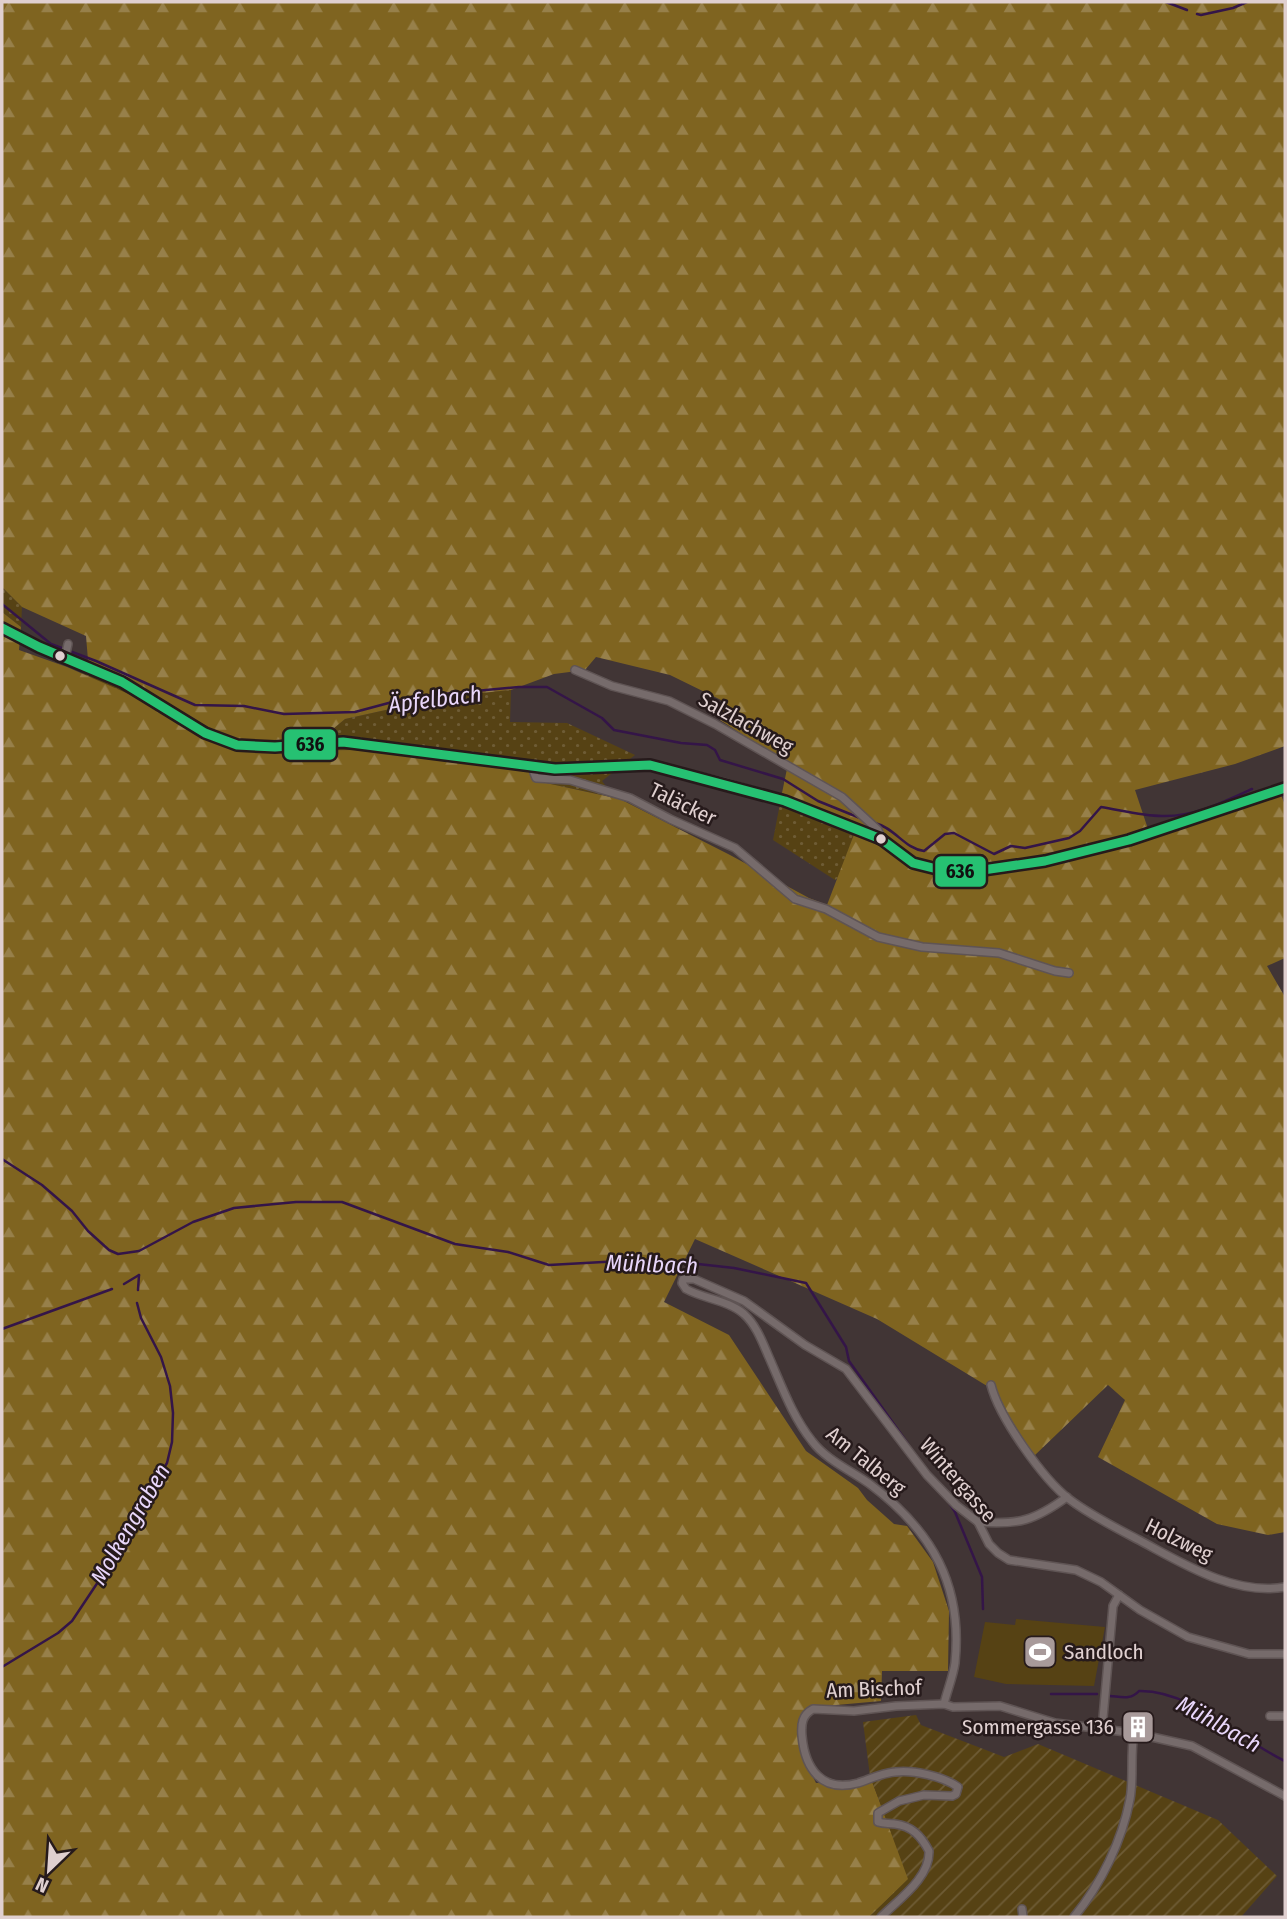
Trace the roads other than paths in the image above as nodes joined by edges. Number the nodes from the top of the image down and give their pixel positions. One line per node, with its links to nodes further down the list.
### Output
1 (2, 628): 3 (street)
2 (68, 644): 3 (street)
3 (65, 658): 5 (street)
4 (575, 670): 7 (street, Salzlachweg)
5 (535, 766): 7 (street, Taläcker); 8 (street, Taläcker)
6 (1285, 788): 7 (street, Taläcker)
7 (881, 839)
8 (1069, 973)
9 (682, 1283): 12 (street, Wintergasse); 16 (street, Am Talberg)
10 (991, 1385): 11 (street, Holzweg)
11 (1067, 1497): 12 (street); 13 (street, Holzweg)
12 (978, 1522): 14 (street, Wintergasse)
13 (1285, 1587)
14 (1119, 1595): 15 (street, Wintergasse); 19 (street)
15 (1285, 1654)
16 (944, 1704): 19 (street); 22 (street, Am Bischof)
17 (1270, 1716): 18 (street)
18 (1285, 1717)
19 (1102, 1729): 20 (street)
20 (1134, 1733): 21 (street); 23 (street)
21 (1285, 1796)
22 (881, 1917)
23 (1074, 1917)

